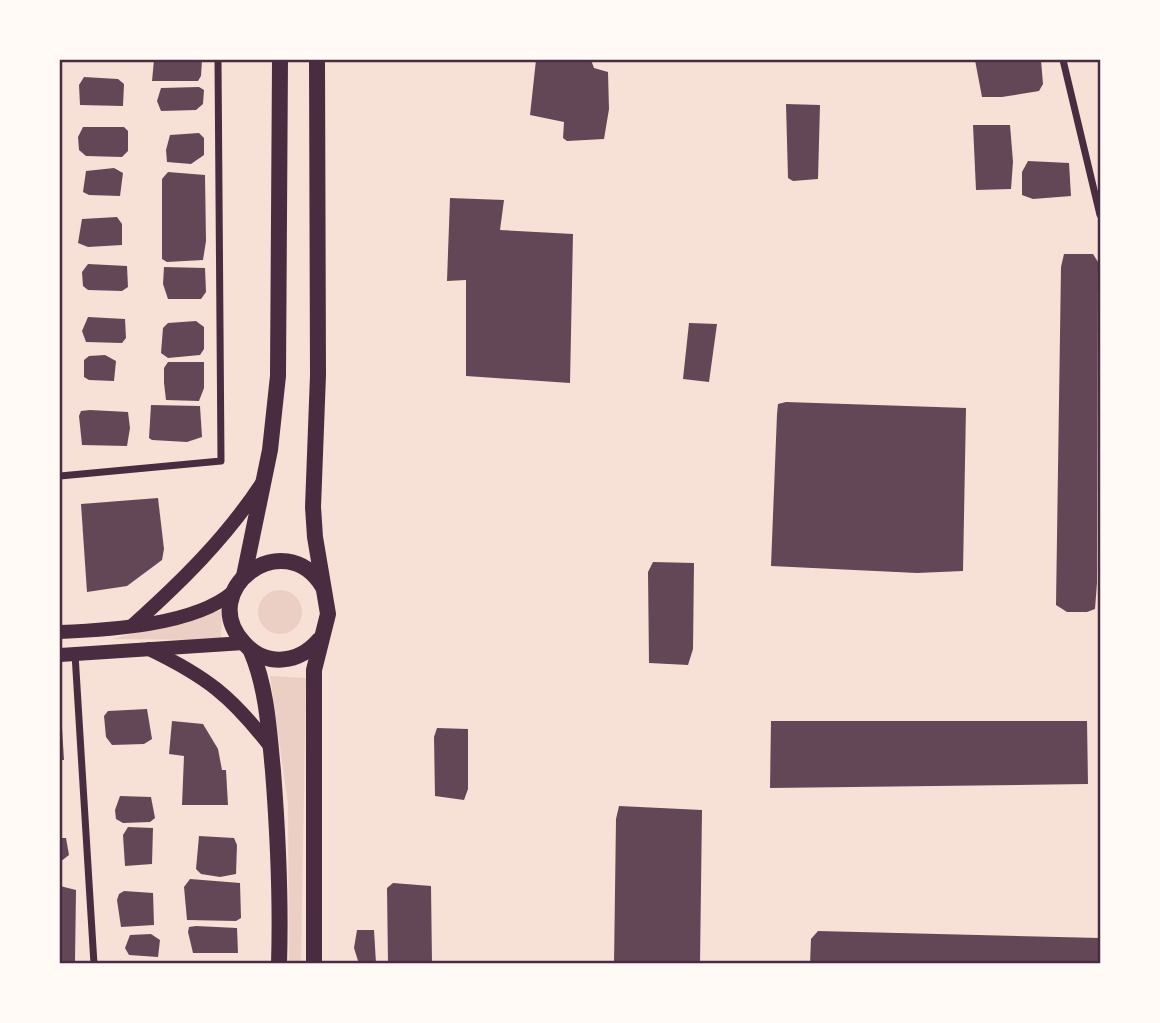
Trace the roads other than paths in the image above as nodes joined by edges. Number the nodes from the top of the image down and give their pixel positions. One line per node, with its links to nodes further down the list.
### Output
1 (218, 60): 6 (street)
2 (280, 60): 7 (main road)
3 (317, 60): 10 (main road)
4 (1063, 60): 5 (street)
5 (1101, 215)
6 (60, 475)
7 (264, 478): 8 (main road); 11 (main road)
8 (244, 576): 9 (main road); 10 (main road)
9 (233, 592): 11 (main road); 14 (main road)
10 (326, 596): 12 (main road)
11 (132, 626): 13 (main road)
12 (324, 631): 14 (main road); 21 (main road)
13 (60, 632)
14 (247, 647): 15 (main road); 18 (main road)
15 (148, 648): 16 (main road); 18 (main road)
16 (75, 654): 17 (main road); 19 (street)
17 (60, 655)
18 (270, 746): 20 (main road)
19 (94, 964)
20 (279, 964)
21 (314, 964)

